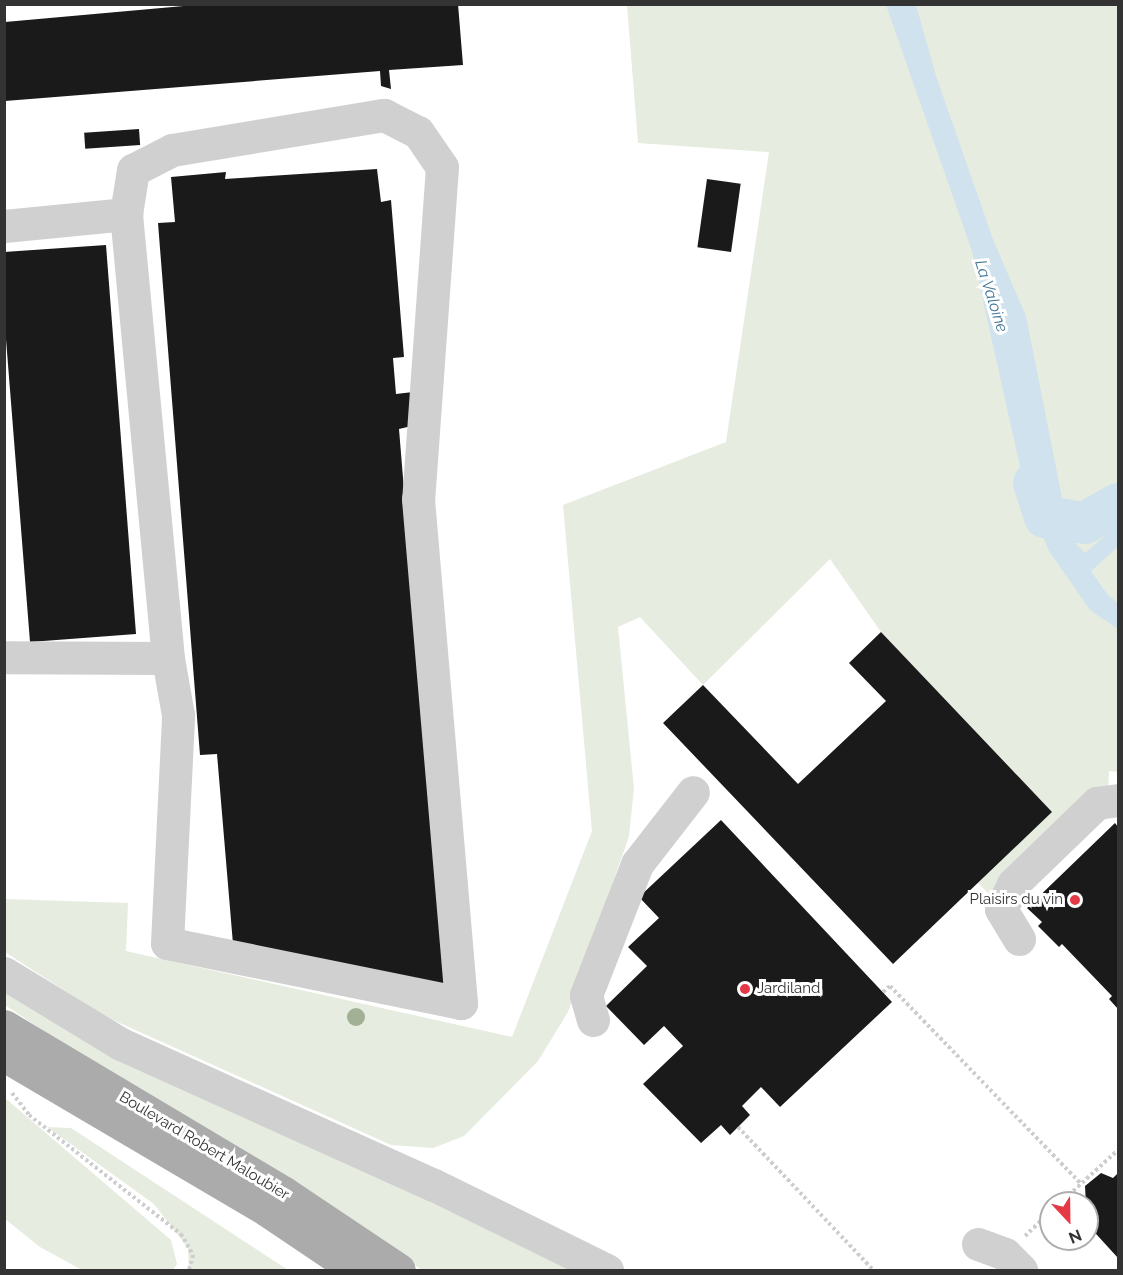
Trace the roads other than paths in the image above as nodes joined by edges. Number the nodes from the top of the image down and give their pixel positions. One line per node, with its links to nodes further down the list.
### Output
1 (126, 214): 2 (lane); 4 (lane); 4 (lane)
2 (4, 226)
3 (4, 657): 4 (lane)
4 (168, 658)
5 (693, 792): 9 (lane)
6 (1119, 800): 7 (lane)
7 (1018, 939)
8 (4, 973): 14 (lane)
9 (593, 1020)
10 (4, 1026): 13 (main road, Boulevard Robert Maloubier)
11 (4, 1055): 12 (main road, Boulevard Robert Maloubier)
12 (356, 1270)
13 (399, 1270)
14 (606, 1270)

